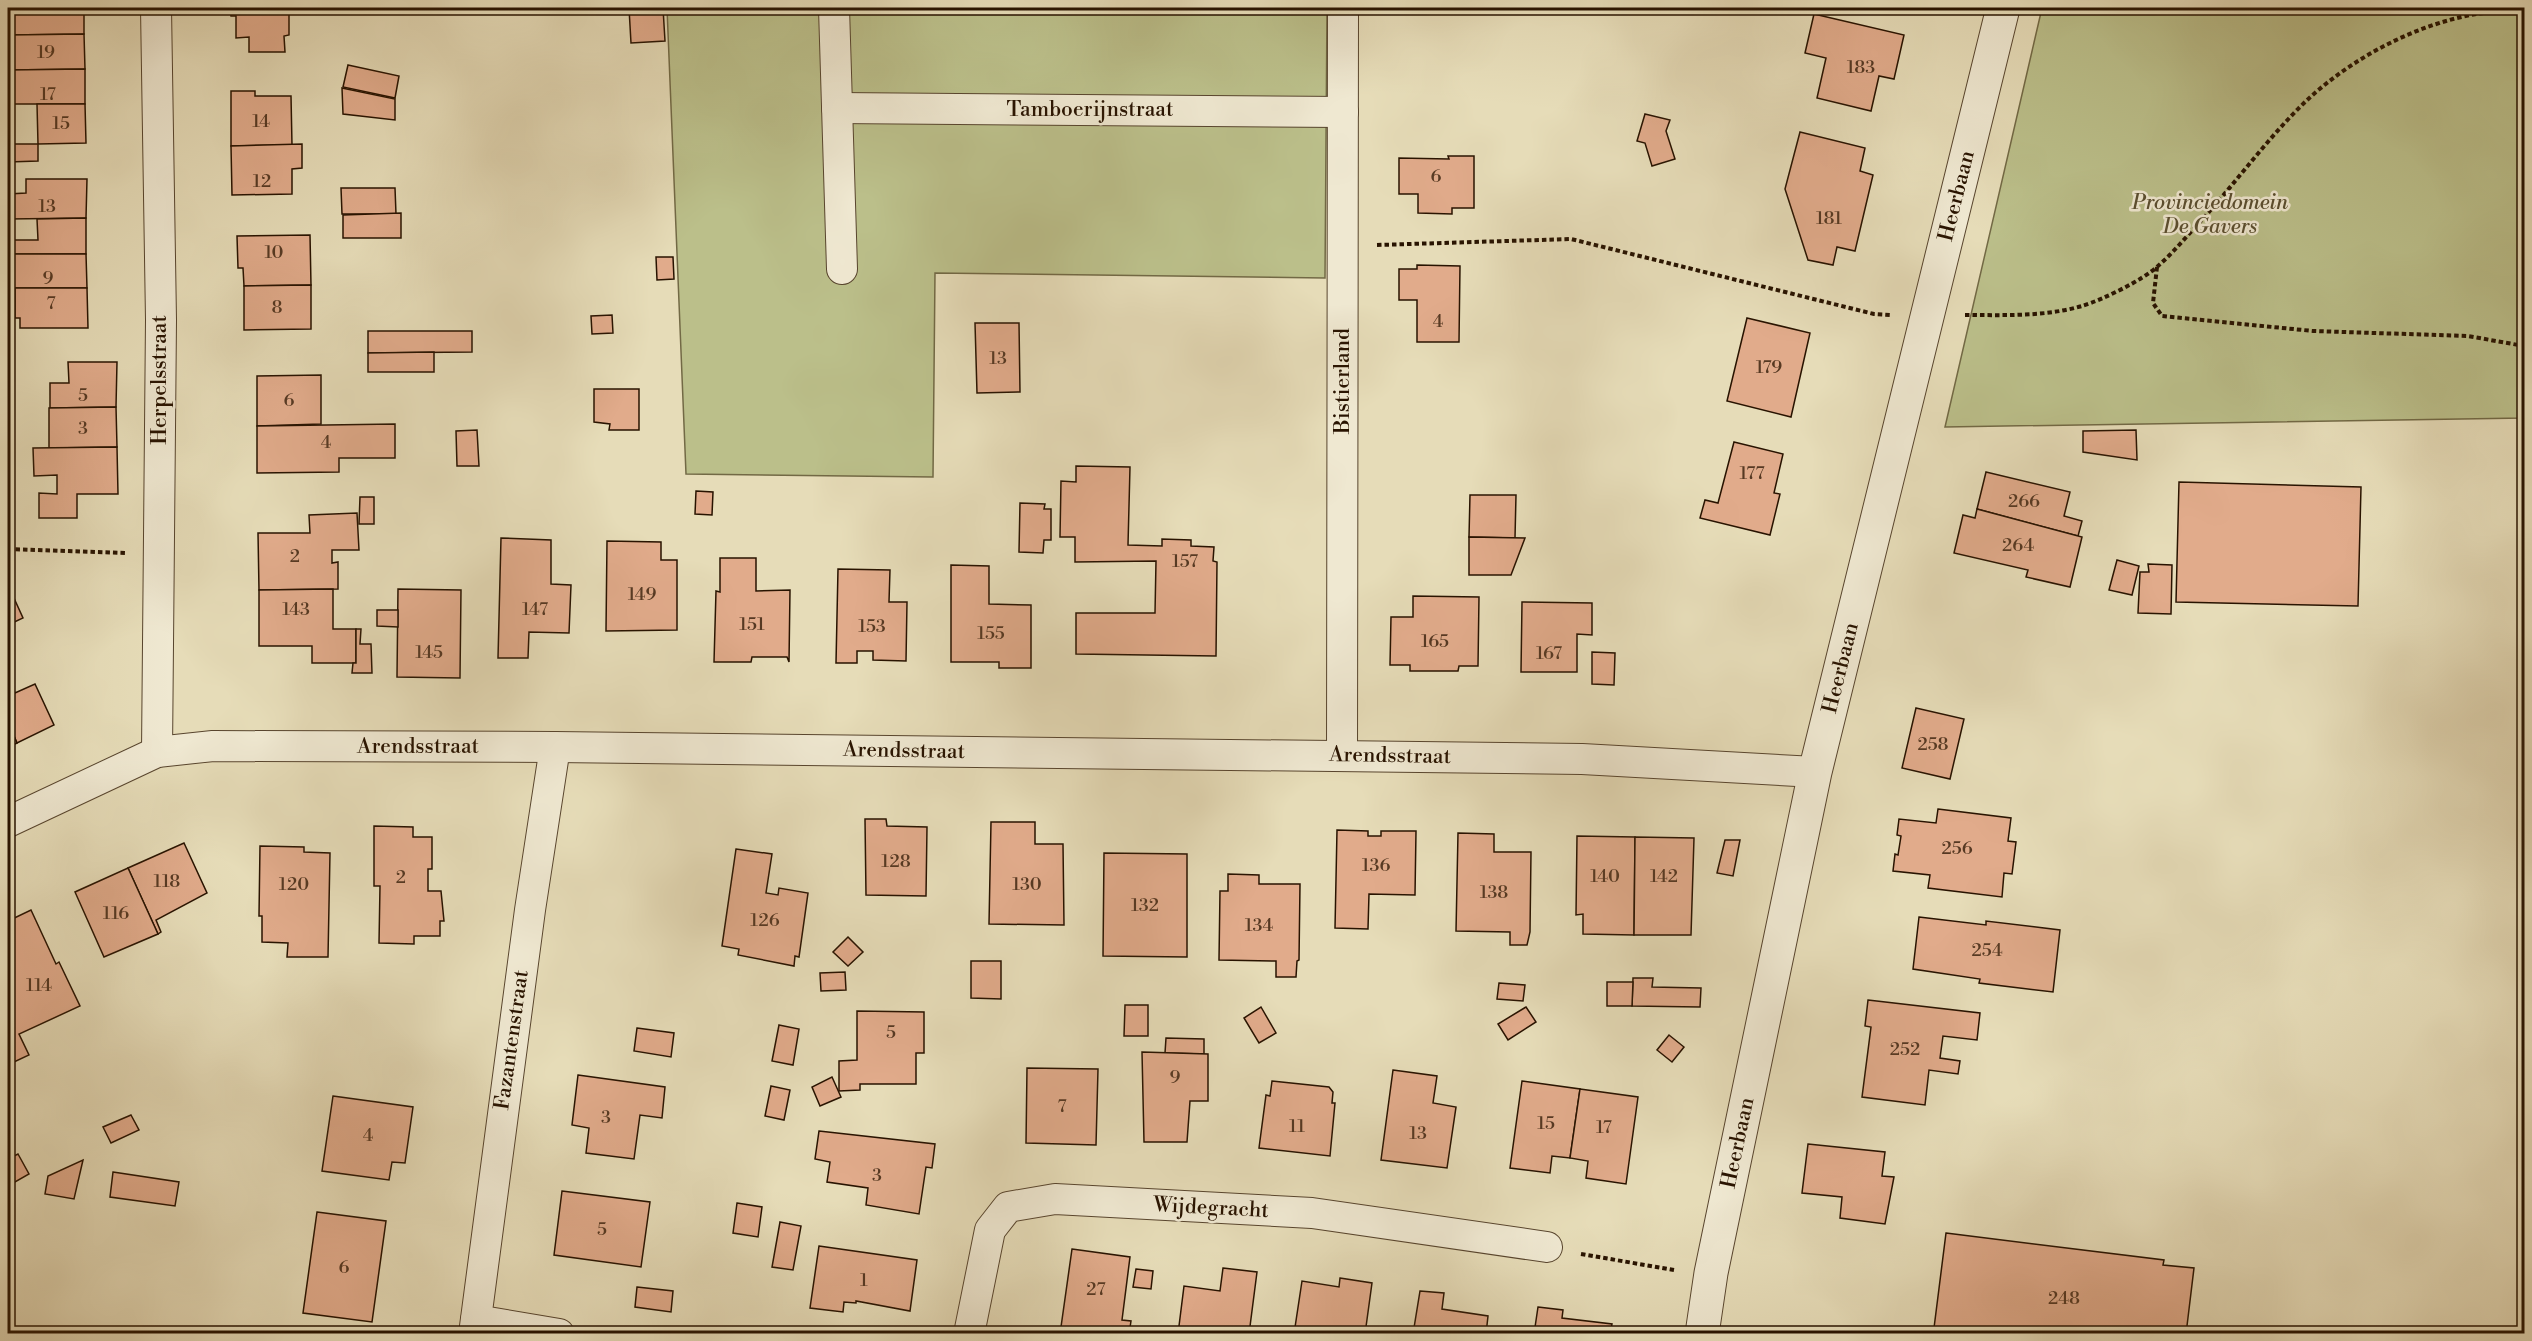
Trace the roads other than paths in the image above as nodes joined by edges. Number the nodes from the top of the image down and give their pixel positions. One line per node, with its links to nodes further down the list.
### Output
1 (156, 8): 9 (street, Herpelsstraat)
2 (834, 8): 5 (street)
3 (1343, 8): 6 (street, Bistierland)
4 (2003, 8): 11 (street, Heerbaan)
5 (837, 108): 6 (street, Tamboerijnstraat); 7 (street)
6 (1343, 112): 10 (street, Bistierland)
7 (842, 269)
8 (555, 747): 9 (street, Arendsstraat); 10 (street, Arendsstraat); 14 (street, Fazantenstraat)
9 (157, 752): 12 (street, Arendsstraat)
10 (1342, 755): 11 (street, Arendsstraat)
11 (1815, 771): 17 (street, Heerbaan)
12 (8, 822)
13 (1547, 1247): 16 (street, Wijdegracht)
14 (475, 1327): 15 (street)
15 (559, 1334)
16 (969, 1334)
17 (1702, 1334)

